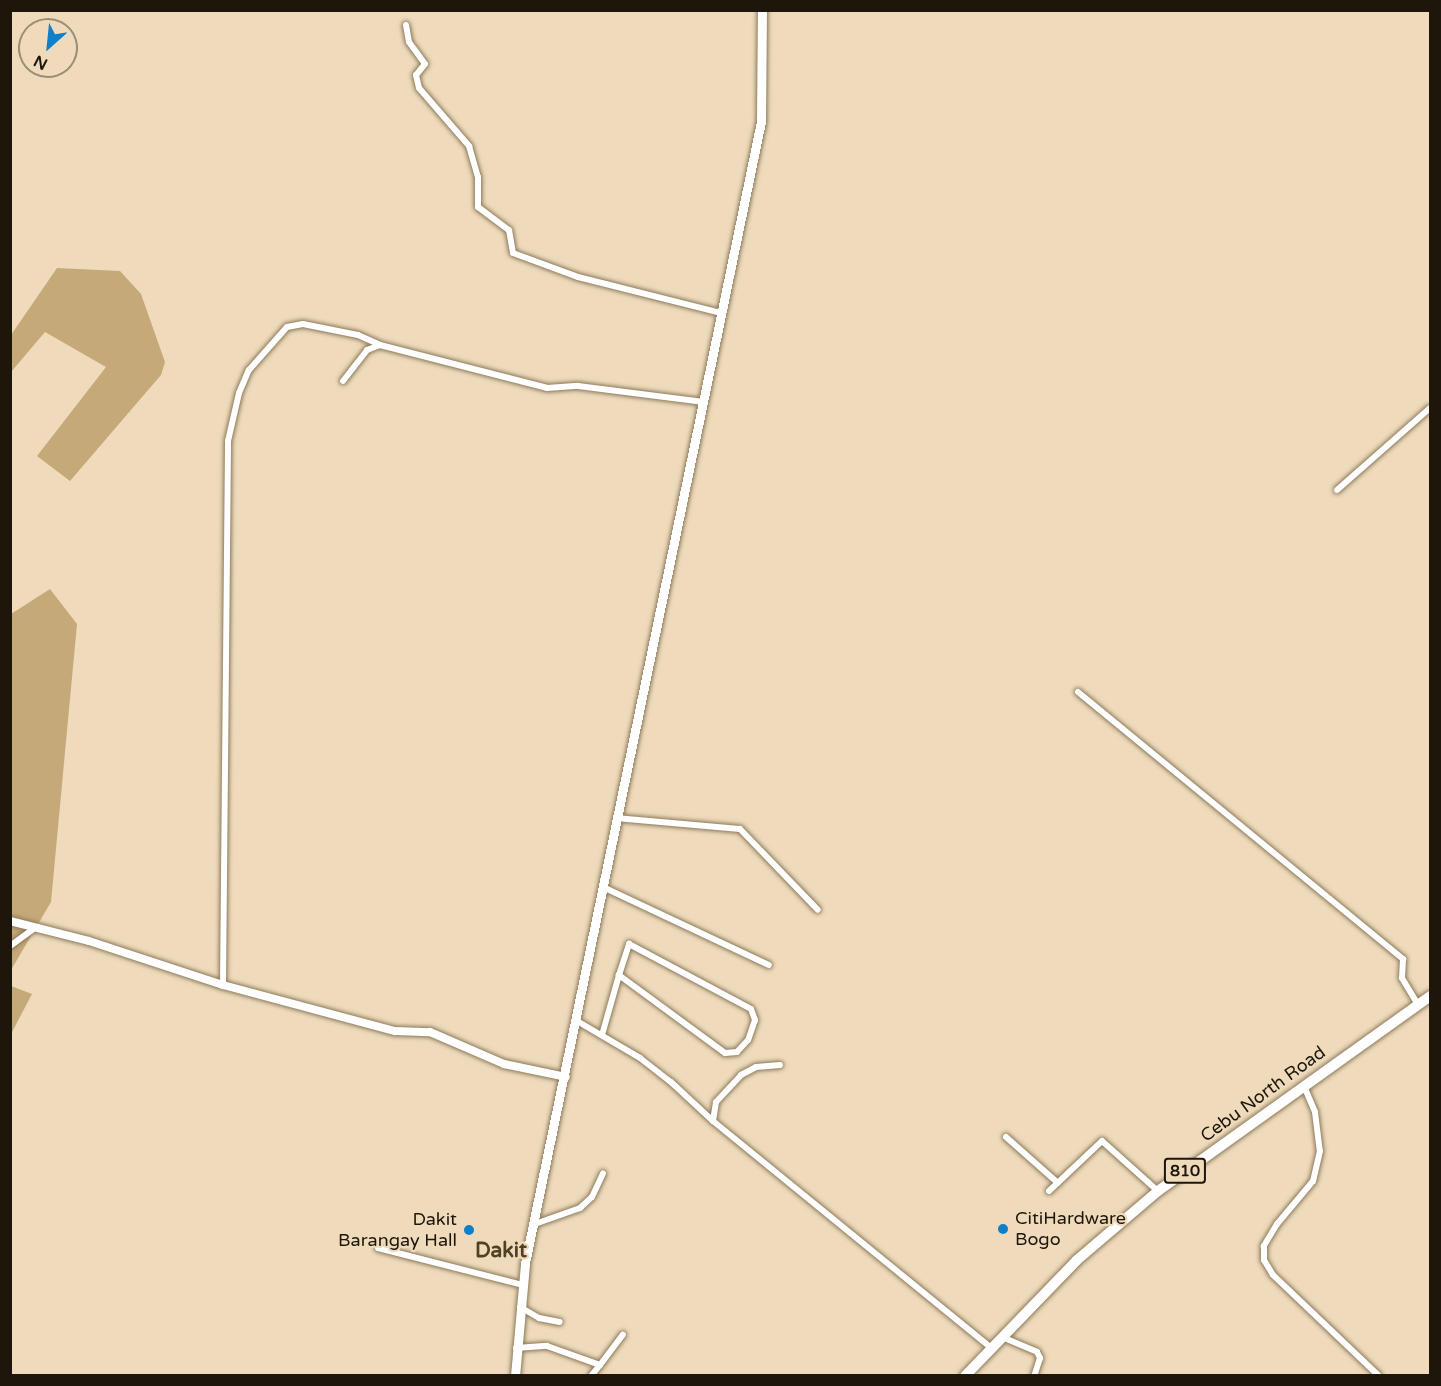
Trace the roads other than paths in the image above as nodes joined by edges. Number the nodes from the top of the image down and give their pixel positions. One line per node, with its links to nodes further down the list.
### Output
1 (762, 10): 3 (main road)
2 (406, 25): 3 (street)
3 (721, 313): 6 (main road)
4 (380, 345): 5 (street); 6 (street); 18 (street)
5 (343, 381)
6 (704, 402): 10 (main road)
7 (1431, 408): 8 (street)
8 (1337, 490)
9 (1078, 692): 20 (street)
10 (616, 818): 11 (main road); 12 (street)
11 (605, 888): 16 (street); 21 (main road)
12 (818, 910)
13 (10, 921): 14 (street)
14 (35, 928): 15 (street); 18 (street)
15 (10, 946)
16 (769, 965)
17 (619, 975): 17 (street); 22 (street)
18 (223, 985): 24 (street)
19 (1431, 996): 20 (highway, Cebu North Road / 810)
20 (1418, 1005): 25 (highway, Cebu North Road / 810)
21 (577, 1021): 22 (street); 24 (main road)
22 (602, 1035): 26 (street)
23 (780, 1065): 26 (street)
24 (566, 1077): 32 (main road)
25 (1304, 1085): 31 (highway, Cebu North Road / 810); 46 (street)
26 (713, 1121): 40 (street)
27 (1006, 1137): 29 (street)
28 (603, 1173): 32 (street)
29 (1058, 1183): 30 (street); 31 (street)
30 (1049, 1191)
31 (1158, 1191): 38 (highway, Cebu North Road / 810)
32 (532, 1225): 34 (main road)
33 (378, 1248): 34 (street)
34 (523, 1285): 35 (main road)
35 (520, 1307): 36 (street); 39 (main road)
36 (560, 1322)
37 (623, 1335): 41 (street)
38 (1002, 1337): 40 (highway, Cebu North Road / 810); 45 (street)
39 (516, 1348): 41 (street); 42 (main road)
40 (992, 1348): 44 (highway, Cebu North Road / 810)
41 (600, 1365): 43 (street)
42 (515, 1376)
43 (591, 1376)
44 (965, 1376)
45 (1034, 1376)
46 (1379, 1376)

